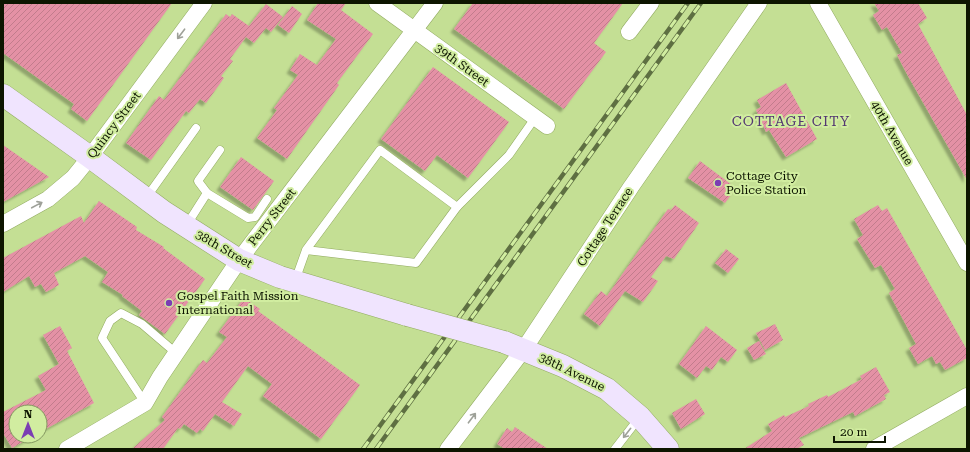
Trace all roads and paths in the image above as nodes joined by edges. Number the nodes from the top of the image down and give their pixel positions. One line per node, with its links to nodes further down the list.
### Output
1 (204, 3): 13 (street, Quincy Street, one-way to 13)
2 (377, 3): 7 (street, 39th Street)
3 (435, 3): 7 (street, Perry Street)
4 (651, 3): 8 (street)
5 (758, 3): 24 (street, Cottage Terrace)
6 (818, 3): 22 (street, 40th Avenue)
7 (414, 31): 10 (street, 39th Street); 21 (street, Perry Street)
8 (629, 32)
9 (3, 95): 13 (main road, 38th Street)
10 (541, 122): 17 (lane)
11 (196, 128): 15 (lane)
12 (220, 150): 14 (lane)
13 (90, 157): 15 (main road, 38th Street); 18 (street, Quincy Street, one-way to 13)
14 (207, 193): 16 (lane); 19 (lane)
15 (146, 199): 19 (main road, 38th Street)
16 (267, 199)
17 (457, 207): 20 (lane); 20 (lane)
18 (3, 224)
19 (186, 226): 21 (main road, 38th Street)
20 (306, 250): 23 (lane)
21 (239, 260): 23 (main road, 38th Street); 25 (street, Perry Street)
22 (967, 263)
23 (295, 282): 24 (main road, 38th Street, bridge)
24 (514, 346): 28 (main road, 38th Avenue); 30 (street, Cottage Terrace, one-way to 24)
25 (176, 353): 27 (street, Perry Street); 27 (lane)
26 (967, 396): 33 (street)
27 (145, 403): 29 (street, Perry Street)
28 (640, 418): 31 (lane, one-way to 31); 32 (main road, 38th Avenue)
29 (66, 449)
30 (448, 449)
31 (615, 449)
32 (668, 449)
33 (874, 449)

